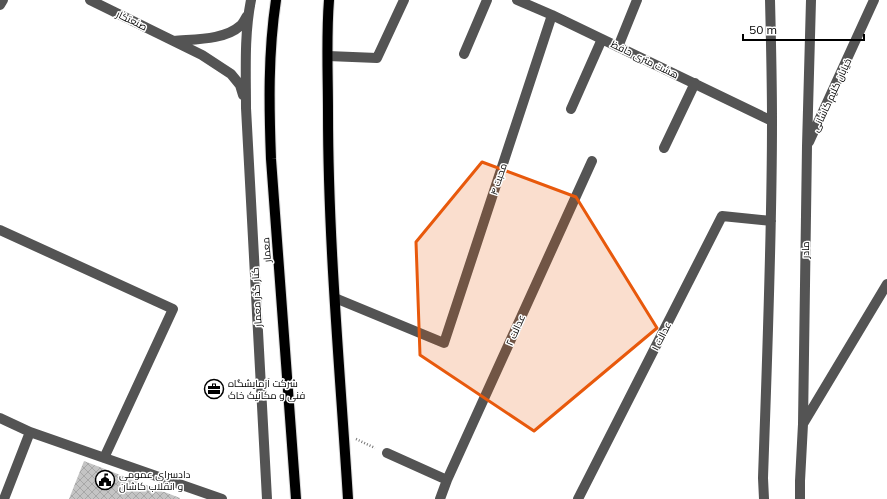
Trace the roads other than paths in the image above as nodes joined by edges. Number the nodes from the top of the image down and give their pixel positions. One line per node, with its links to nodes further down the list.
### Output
1 (3, 0): 13 (street)
2 (90, 0): 17 (street, صنعتکار)
3 (251, 0): 14 (street, کنار گذر معمار)
4 (276, 0): 42 (main road, معمار)
5 (330, 0): 20 (main road)
6 (404, 0): 20 (street)
7 (486, 0): 19 (street)
8 (517, 0): 15 (street, هشت متری حافظ)
9 (637, 0): 18 (street)
10 (770, 0): 24 (street)
11 (811, 0): 25 (street, مادر)
12 (874, 0): 25 (street, خیابان کلیم کاشانی)
13 (0, 6)
14 (248, 13): 17 (street); 22 (street, کنار گذر معمار)
15 (552, 15): 16 (street, هشت متری حافظ); 31 (street, محبت ۴)
16 (602, 39): 18 (street, هشت متری حافظ); 23 (street)
17 (174, 41): 22 (street, صنعتکار)
18 (618, 46): 21 (street, هشت متری حافظ)
19 (464, 54)
20 (328, 56): 31 (main road)
21 (695, 83): 24 (street, هشت متری حافظ); 26 (street)
22 (246, 108): 41 (street, کنار گذر معمار)
23 (571, 109)
24 (772, 121): 28 (street)
25 (807, 146): 33 (street, مادر)
26 (664, 148)
27 (592, 161): 37 (street, عدالت ۲)
28 (771, 221): 44 (street, عدالت ۱); 45 (street)
29 (0, 230): 36 (street)
30 (887, 284): 33 (street)
31 (335, 298): 38 (main road)
32 (0, 418): 34 (street)
33 (803, 424): 46 (street, مادر)
34 (30, 432): 36 (street); 39 (street)
35 (387, 453): 37 (street)
36 (104, 458): 40 (street)
37 (447, 480): 43 (street, عدالت ۲)
38 (348, 498)
39 (4, 499)
40 (222, 499)
41 (267, 499)
42 (296, 499)
43 (440, 499)
44 (578, 499)
45 (764, 499)
46 (800, 499)

